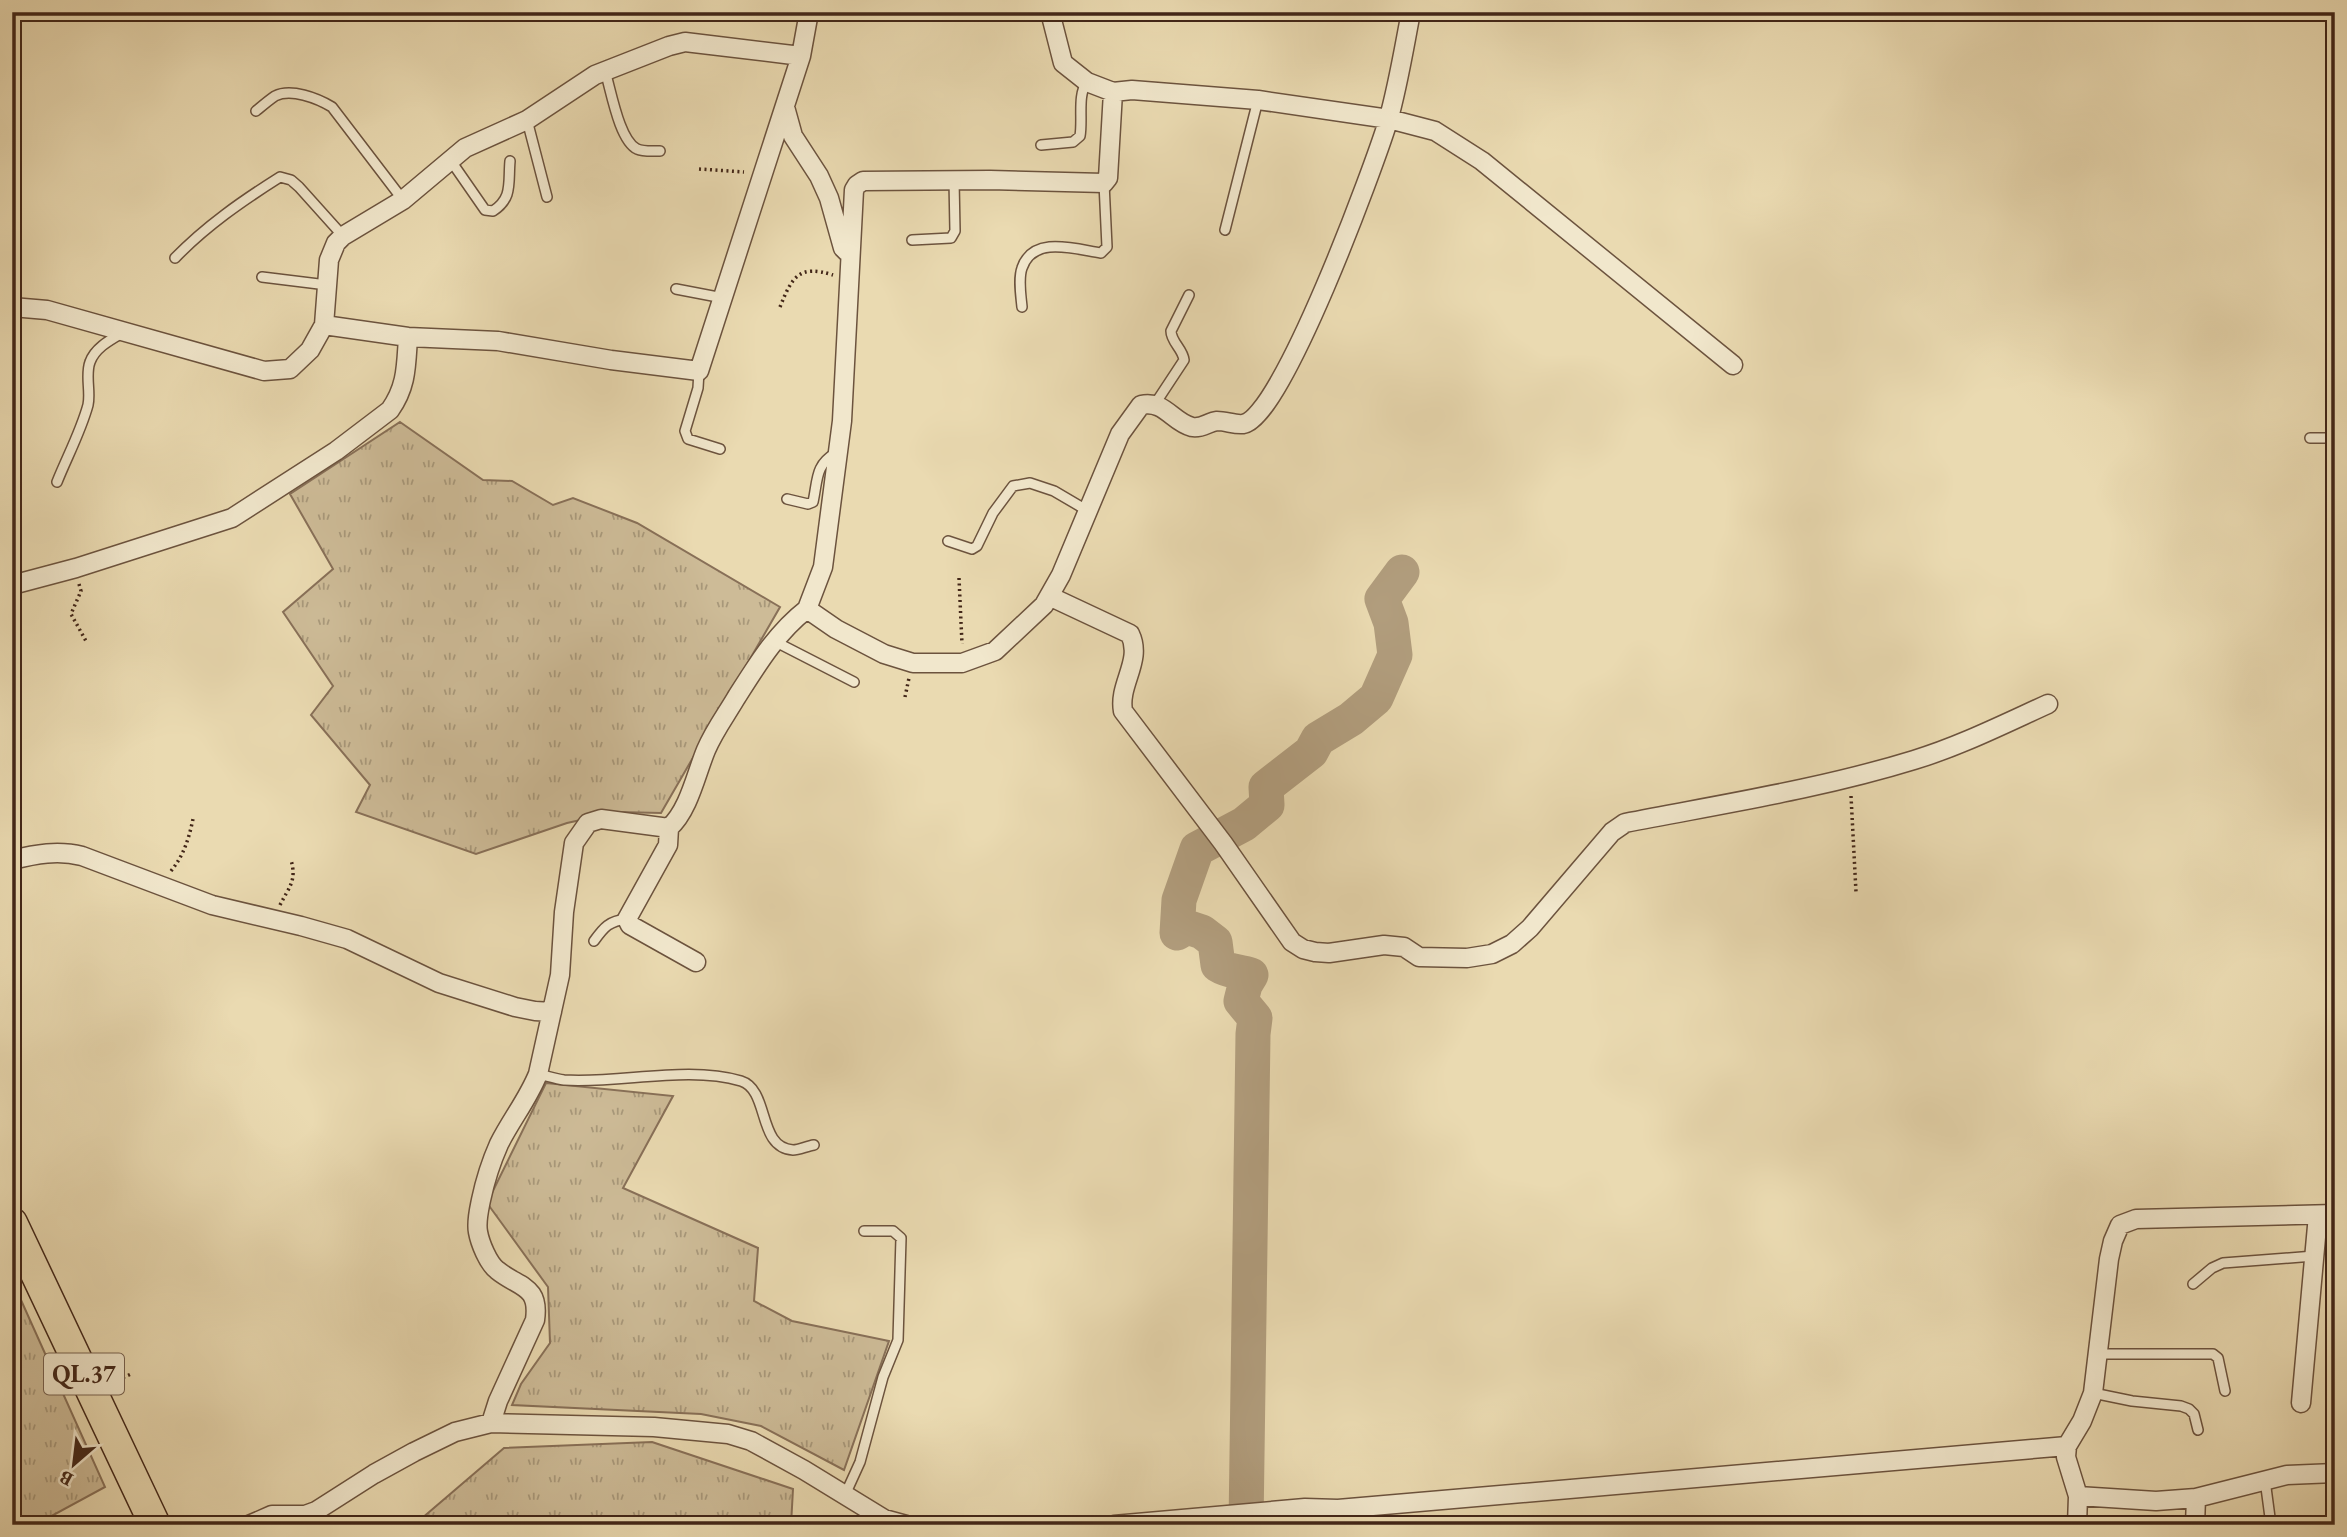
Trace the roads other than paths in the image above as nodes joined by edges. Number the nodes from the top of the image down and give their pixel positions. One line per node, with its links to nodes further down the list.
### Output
1 (809, 12): 6 (street)
2 (1049, 12): 8 (street)
3 (1411, 12): 13 (street)
4 (2330, 12): 5 (lane)
5 (2335, 19)
6 (801, 56): 7 (street); 11 (street)
7 (605, 71): 14 (street); 16 (lane)
8 (1087, 82): 9 (street); 15 (lane)
9 (1113, 92): 10 (street); 20 (street)
10 (1258, 100): 13 (street); 23 (lane)
11 (785, 107): 26 (street); 32 (street)
12 (256, 111): 22 (lane)
13 (1388, 119): 38 (street); 40 (street)
14 (527, 120): 17 (street); 21 (lane)
15 (1041, 145)
16 (660, 151)
17 (451, 161): 18 (lane); 22 (street)
18 (510, 161)
19 (954, 180): 20 (street); 25 (lane); 26 (street)
20 (1104, 183): 34 (lane)
21 (547, 197)
22 (403, 200): 24 (street)
23 (1225, 230)
24 (343, 236): 27 (lane); 29 (street)
25 (912, 240)
26 (849, 255): 44 (street)
27 (175, 258)
28 (262, 277): 29 (lane)
29 (327, 285): 35 (street)
30 (676, 289): 32 (lane)
31 (1189, 295): 40 (lane)
32 (723, 298): 39 (street)
33 (12, 307): 36 (street)
34 (1022, 307)
35 (324, 325): 36 (street); 37 (street)
36 (124, 332): 45 (lane)
37 (408, 337): 39 (street); 49 (street)
38 (1733, 365)
39 (699, 370): 43 (lane)
40 (1155, 404): 47 (street)
41 (2309, 438): 42 (lane)
42 (2335, 438)
43 (720, 449)
44 (838, 452): 46 (lane); 51 (street)
45 (57, 482)
46 (787, 499)
47 (1088, 512): 48 (lane); 50 (street)
48 (948, 541)
49 (12, 585)
50 (1049, 596): 51 (street); 54 (street)
51 (807, 609): 52 (street)
52 (774, 641): 53 (lane); 55 (street)
53 (854, 682)
54 (2048, 704)
55 (669, 828): 57 (street); 60 (street)
56 (12, 860): 60 (street)
57 (627, 919): 58 (lane); 59 (street)
58 (594, 941)
59 (696, 962)
60 (552, 1012): 61 (street)
61 (538, 1074): 62 (lane); 72 (street)
62 (814, 1145)
63 (2327, 1214): 66 (street); 68 (street)
64 (12, 1223): 80 (highway, QL.37)
65 (864, 1231): 77 (lane)
66 (2314, 1255): 67 (lane); 71 (street)
67 (2193, 1284)
68 (2098, 1354): 69 (lane); 70 (street)
69 (2225, 1391)
70 (2092, 1393): 73 (lane); 74 (street)
71 (2301, 1404)
72 (491, 1423): 77 (street); 81 (street)
73 (2198, 1430)
74 (2067, 1446): 78 (street); 83 (street)
75 (2335, 1473): 76 (street)
76 (2265, 1480): 79 (street); 86 (lane)
77 (845, 1495): 82 (street)
78 (2078, 1496): 79 (street); 84 (street)
79 (2196, 1498): 85 (street)
80 (155, 1525)
81 (249, 1525)
82 (906, 1525)
83 (1114, 1525)
84 (2077, 1525)
85 (2195, 1525)
86 (2271, 1525)

